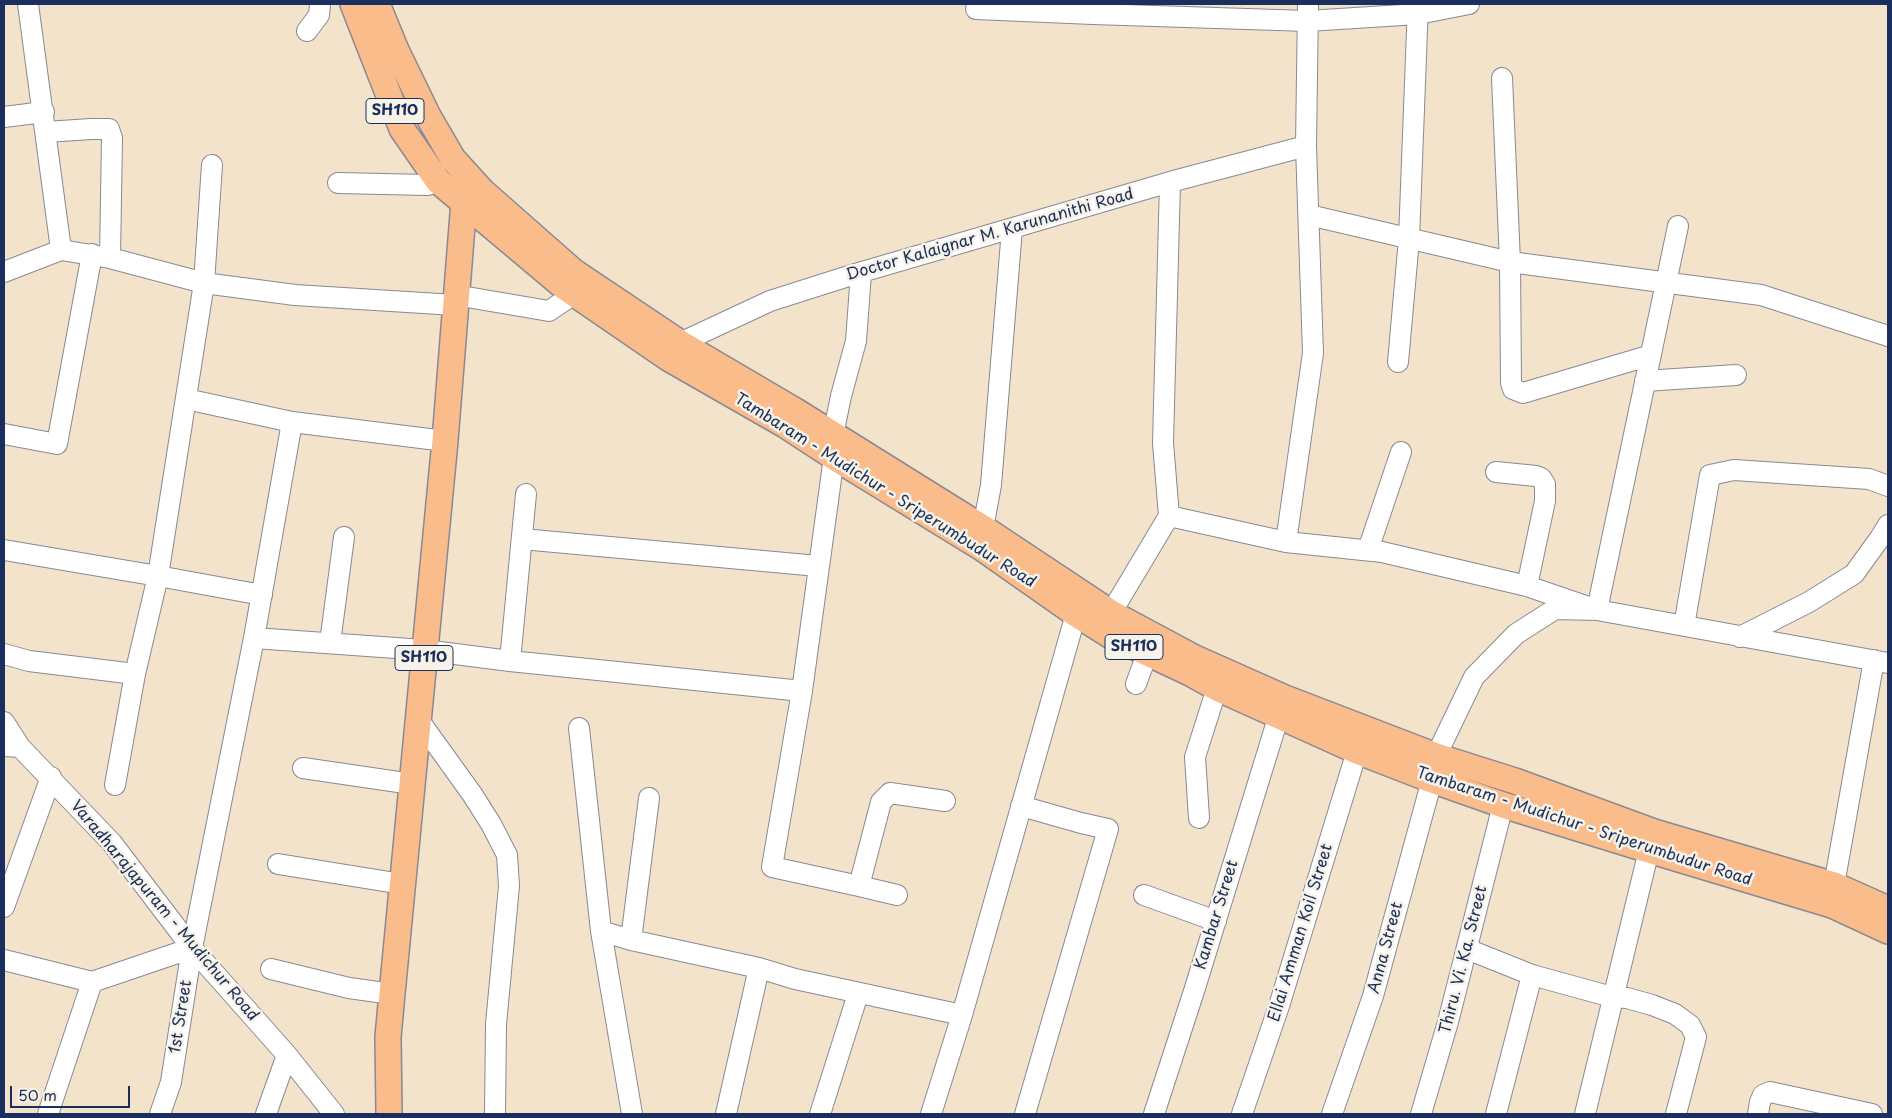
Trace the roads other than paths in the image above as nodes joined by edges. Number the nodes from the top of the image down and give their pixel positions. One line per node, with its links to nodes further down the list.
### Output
1 (28, 4): 14 (street)
2 (354, 4): 17 (main road, Tambaram - Mudichur - Sriperumbudur Road / SH110)
3 (377, 4): 20 (main road, Tambaram - Mudichur - Sriperumbudur Road / SH110)
4 (1469, 4): 7 (street)
5 (323, 5): 11 (street)
6 (1093, 9): 8 (street); 9 (street)
7 (1418, 9): 10 (street); 24 (street)
8 (976, 10)
9 (1190, 11): 10 (street)
10 (1308, 13): 15 (street)
11 (307, 32)
12 (1502, 78): 27 (street)
13 (4, 117): 14 (street)
14 (45, 122): 25 (street); 26 (street)
15 (1306, 146): 18 (street, Doctor Kalaignar M. Karunanithi Road); 21 (street)
16 (212, 165): 31 (street)
17 (438, 180): 19 (street); 20 (main road, Tambaram - Mudichur - Sriperumbudur Road / SH110)
18 (1170, 182): 23 (street, Doctor Kalaignar M. Karunanithi Road); 49 (street)
19 (338, 183)
20 (473, 196): 32 (main road, Tambaram - Mudichur - Sriperumbudur Road / SH110); 33 (main road, SH110); 35 (main road, Tambaram - Mudichur - Sriperumbudur Road / SH110)
21 (1309, 215): 24 (street); 54 (street)
22 (1678, 226): 30 (street)
23 (1012, 229): 29 (street, Doctor Kalaignar M. Karunanithi Road); 51 (street)
24 (1409, 239): 27 (street); 37 (street)
25 (60, 250): 26 (street); 28 (street)
26 (101, 256): 31 (street); 42 (street)
27 (1510, 262): 30 (street); 36 (street)
28 (4, 272)
29 (861, 272): 35 (street, Doctor Kalaignar M. Karunanithi Road); 44 (street)
30 (1666, 282): 34 (street); 36 (street)
31 (204, 283): 33 (street); 40 (street)
32 (574, 294): 33 (street); 35 (main road, Tambaram - Mudichur - Sriperumbudur Road / SH110)
33 (455, 300): 43 (main road, SH110)
34 (1888, 336)
35 (674, 351): 44 (main road, Tambaram - Mudichur - Sriperumbudur Road / SH110)
36 (1651, 355): 39 (street)
37 (1398, 362)
38 (1736, 375): 39 (street)
39 (1645, 381): 61 (street)
40 (186, 399): 41 (street); 58 (street)
41 (292, 422): 43 (street); 60 (street, 1st Street)
42 (4, 434)
43 (445, 441): 68 (main road, SH110)
44 (834, 446): 51 (main road, Tambaram - Mudichur - Sriperumbudur Road / SH110); 57 (street); 63 (main road, Tambaram - Mudichur - Sriperumbudur Road / SH110)
45 (1401, 452): 56 (street)
46 (1496, 472): 59 (street)
47 (1888, 486): 64 (street)
48 (526, 494): 53 (street)
49 (1169, 516): 54 (street); 62 (street)
50 (1888, 525): 65 (street)
51 (984, 528): 62 (main road, Tambaram - Mudichur - Sriperumbudur Road / SH110)
52 (344, 537): 67 (street)
53 (522, 539): 57 (street); 71 (street)
54 (1286, 542): 56 (street)
55 (4, 550): 58 (street)
56 (1368, 550): 59 (street)
57 (818, 566): 76 (street)
58 (158, 576): 60 (street); 73 (street)
59 (1527, 586): 61 (street)
60 (262, 595): 66 (street, 1st Street)
61 (1597, 610): 64 (street); 84 (street, Anna Street)
62 (1111, 613): 84 (main road, Tambaram - Mudichur - Sriperumbudur Road / SH110)
63 (1076, 614): 70 (main road, Tambaram - Mudichur - Sriperumbudur Road / SH110); 91 (street)
64 (1684, 626): 65 (street)
65 (1740, 637): 72 (street)
66 (254, 638): 67 (street); 106 (street, 1st Street)
67 (330, 643): 68 (street)
68 (424, 650): 71 (street); 78 (main road, SH110)
69 (4, 654): 73 (street)
70 (1147, 654): 74 (street); 75 (main road, Tambaram - Mudichur - Sriperumbudur Road / SH110)
71 (510, 661): 76 (street)
72 (1881, 662): 96 (street)
73 (135, 674): 87 (street)
74 (1136, 684)
75 (1217, 688): 77 (main road, Tambaram - Mudichur - Sriperumbudur Road / SH110); 92 (street)
76 (802, 691): 97 (street)
77 (1279, 715): 82 (main road, Tambaram - Mudichur - Sriperumbudur Road / SH110); 102 (street, Kambar Street)
78 (418, 719): 86 (main road, SH110); 123 (street)
79 (4, 722): 81 (street, Varadharajapuram - Mudichur Road)
80 (579, 728): 103 (street)
81 (12, 746): 85 (street, Varadharajapuram - Mudichur Road)
82 (1357, 751): 84 (main road, Tambaram - Mudichur - Sriperumbudur Road / SH110); 130 (street, Ellai Amman Koil Street)
83 (303, 768): 86 (street)
84 (1434, 768): 90 (main road, Tambaram - Mudichur - Sriperumbudur Road / SH110); 96 (main road, Tambaram - Mudichur - Sriperumbudur Road / SH110); 131 (street, Anna Street)
85 (51, 777): 100 (street); 106 (street, Varadharajapuram - Mudichur Road)
86 (412, 784): 95 (main road, SH110)
87 (115, 785)
88 (649, 798): 105 (street)
89 (945, 801): 97 (street)
90 (1504, 805): 93 (main road, Tambaram - Mudichur - Sriperumbudur Road / SH110); 107 (street, Thiru. Vi. Ka. Street)
91 (1021, 806): 116 (street); 128 (street)
92 (1198, 818)
93 (1648, 850): 104 (main road, Tambaram - Mudichur - Sriperumbudur Road / SH110); 115 (street)
94 (278, 864): 95 (street)
95 (402, 884): 113 (main road, SH110)
96 (1834, 885): 101 (main road, Tambaram - Mudichur - Sriperumbudur Road / SH110)
97 (859, 886): 98 (street)
98 (897, 895)
99 (1144, 895): 102 (street)
100 (4, 906)
101 (1888, 909)
102 (1216, 921): 129 (street, Kambar Street)
103 (601, 931): 105 (street); 124 (street)
104 (1888, 931)
105 (631, 940): 109 (street)
106 (192, 948): 112 (street); 117 (street, Varadharajapuram - Mudichur Road); 119 (street, 1st Street)
107 (1467, 948): 111 (street); 132 (street, Thiru. Vi. Ka. Street)
108 (4, 960): 112 (street)
109 (759, 968): 114 (street); 125 (street)
110 (271, 969): 113 (street)
111 (1532, 975): 115 (street); 133 (street)
112 (92, 982): 118 (street)
113 (392, 994): 122 (main road, SH110)
114 (858, 994): 116 (street); 126 (street)
115 (1612, 997): 134 (street); 135 (street)
116 (962, 1015): 127 (street)
117 (288, 1055): 120 (street); 121 (street, Varadharajapuram - Mudichur Road)
118 (48, 1114)
119 (160, 1114)
120 (266, 1114)
121 (334, 1114)
122 (389, 1114)
123 (495, 1114)
124 (632, 1114)
125 (726, 1114)
126 (820, 1114)
127 (931, 1114)
128 (1025, 1114)
129 (1154, 1114)
130 (1242, 1114)
131 (1332, 1114)
132 (1421, 1114)
133 (1496, 1114)
134 (1585, 1114)
135 (1676, 1114)
136 (1758, 1114): 137 (street)
137 (1872, 1114)

